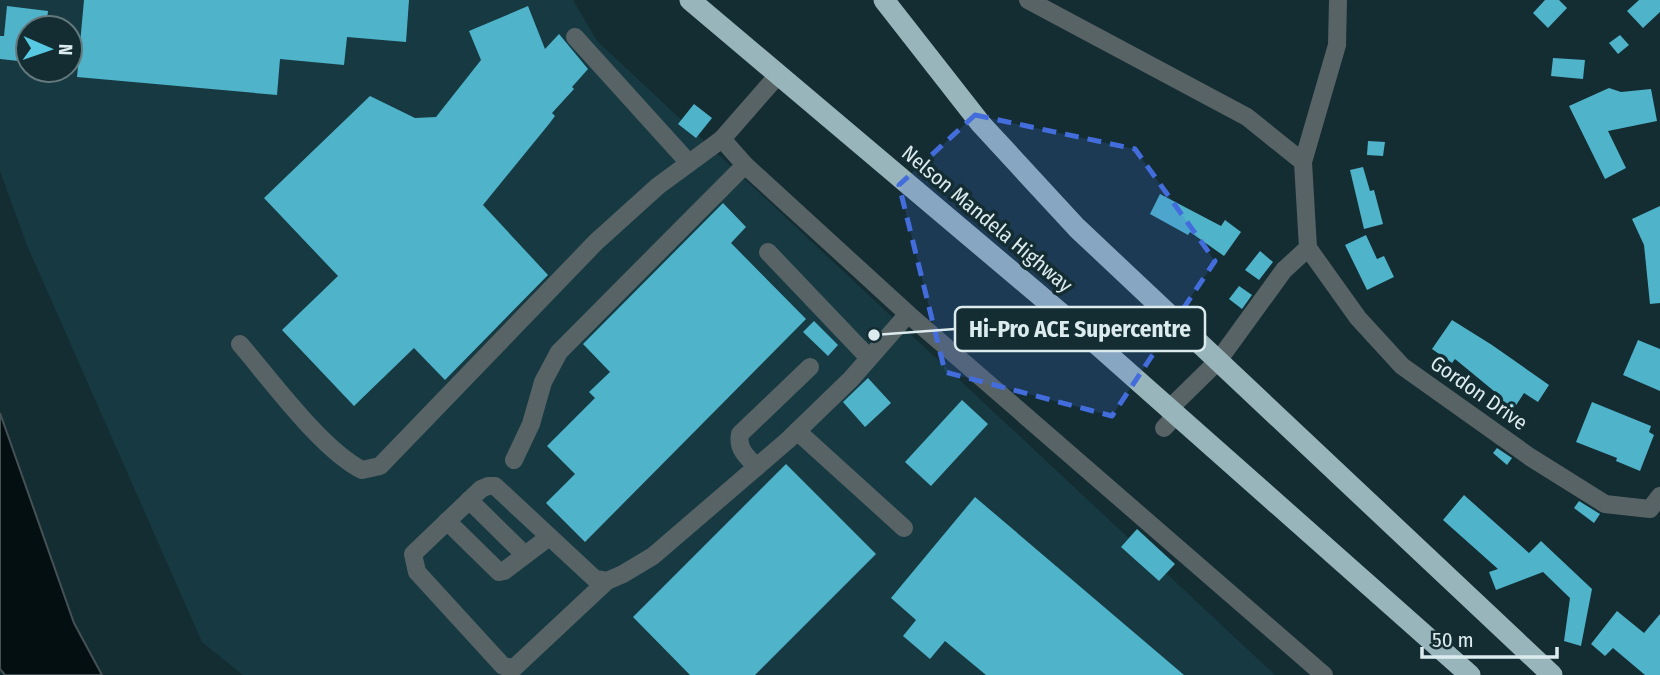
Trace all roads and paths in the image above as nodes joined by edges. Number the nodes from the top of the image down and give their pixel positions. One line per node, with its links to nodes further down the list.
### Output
1 (690, 0): 6 (highway, Nelson Mandela Highway)
2 (884, 0): 15 (highway)
3 (1028, 0): 8 (street)
4 (1338, 0): 8 (street)
5 (575, 37): 9 (street)
6 (778, 75): 7 (street); 18 (highway, Nelson Mandela Highway)
7 (722, 139): 9 (street); 10 (street)
8 (1303, 162): 11 (street)
9 (689, 163): 14 (street)
10 (745, 166): 13 (street); 20 (street)
11 (1308, 248): 15 (street); 23 (street, Gordon Drive)
12 (768, 252): 16 (street)
13 (908, 314): 16 (street); 29 (street)
14 (240, 344)
15 (1209, 357): 18 (street); 31 (highway)
16 (869, 358): 19 (street)
17 (810, 367): 21 (street)
18 (1171, 417): 30 (highway, Nelson Mandela Highway)
19 (797, 430): 21 (street); 25 (street)
20 (514, 460)
21 (757, 467): 28 (street)
22 (469, 499): 24 (street); 26 (street); 27 (street)
23 (1657, 509)
24 (447, 521): 27 (street); 28 (street)
25 (904, 528)
26 (549, 537): 27 (street); 28 (street)
27 (525, 555)
28 (607, 581)
29 (1324, 675)
30 (1470, 675)
31 (1552, 675)

